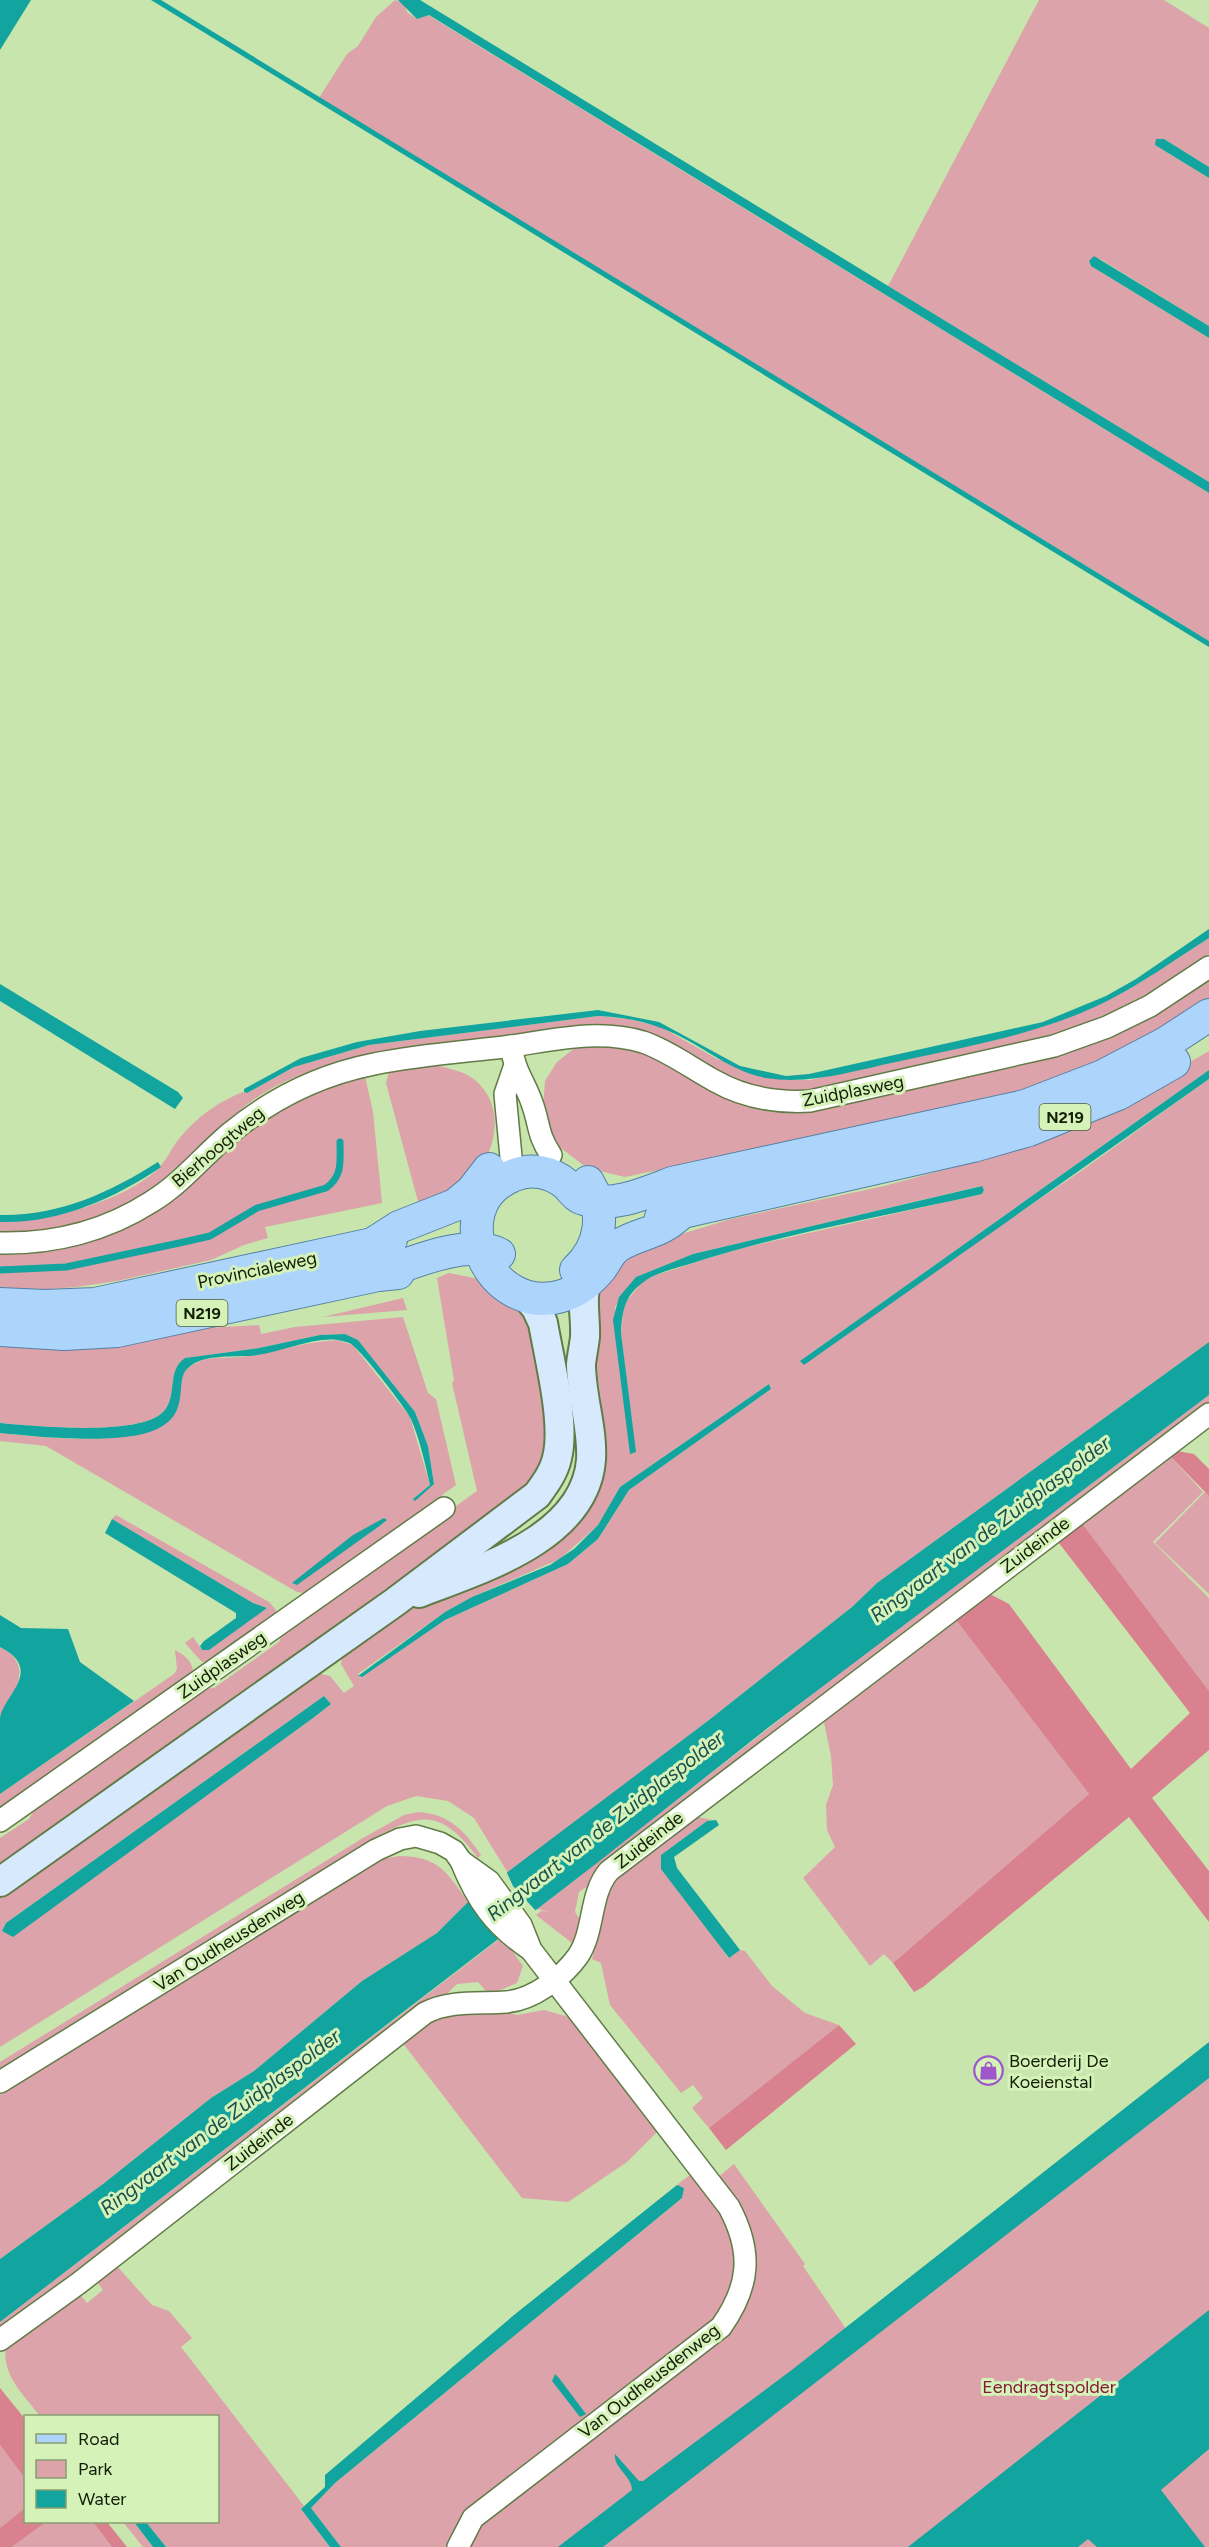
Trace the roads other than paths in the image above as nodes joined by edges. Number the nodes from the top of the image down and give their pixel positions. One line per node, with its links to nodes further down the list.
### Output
1 (1209, 967): 4 (street, Zuidplasweg)
2 (1209, 1015): 8 (main road, N219)
3 (1209, 1038): 11 (main road, N219)
4 (511, 1046): 5 (street); 10 (street, Bierhoogtweg)
5 (514, 1068): 6 (street); 7 (street)
6 (551, 1155): 7 (main road, N219); 8 (main road, N219)
7 (511, 1166): 8 (main road, N219); 9 (main road, N219)
8 (591, 1190): 11 (main road)
9 (478, 1197): 12 (main road, N219); 15 (main road, Provincialeweg / N219)
10 (0, 1243)
11 (603, 1248): 13 (main road, N219)
12 (484, 1260): 13 (main road, N219); 14 (main road, N219); 16 (main road, Provincialeweg / N219)
13 (576, 1282): 14 (main road); 19 (main road)
14 (526, 1296): 19 (main road)
15 (0, 1304)
16 (0, 1329)
17 (1209, 1414): 22 (street, Zuideinde)
18 (444, 1508): 20 (street, Zuidplasweg)
19 (395, 1602): 21 (main road)
20 (0, 1821)
21 (0, 1882)
22 (554, 1980): 23 (street, Van Oudheusdenweg); 24 (street, Zuideinde); 25 (street, Van Oudheusdenweg)
23 (0, 2082)
24 (0, 2340)
25 (458, 2547)

